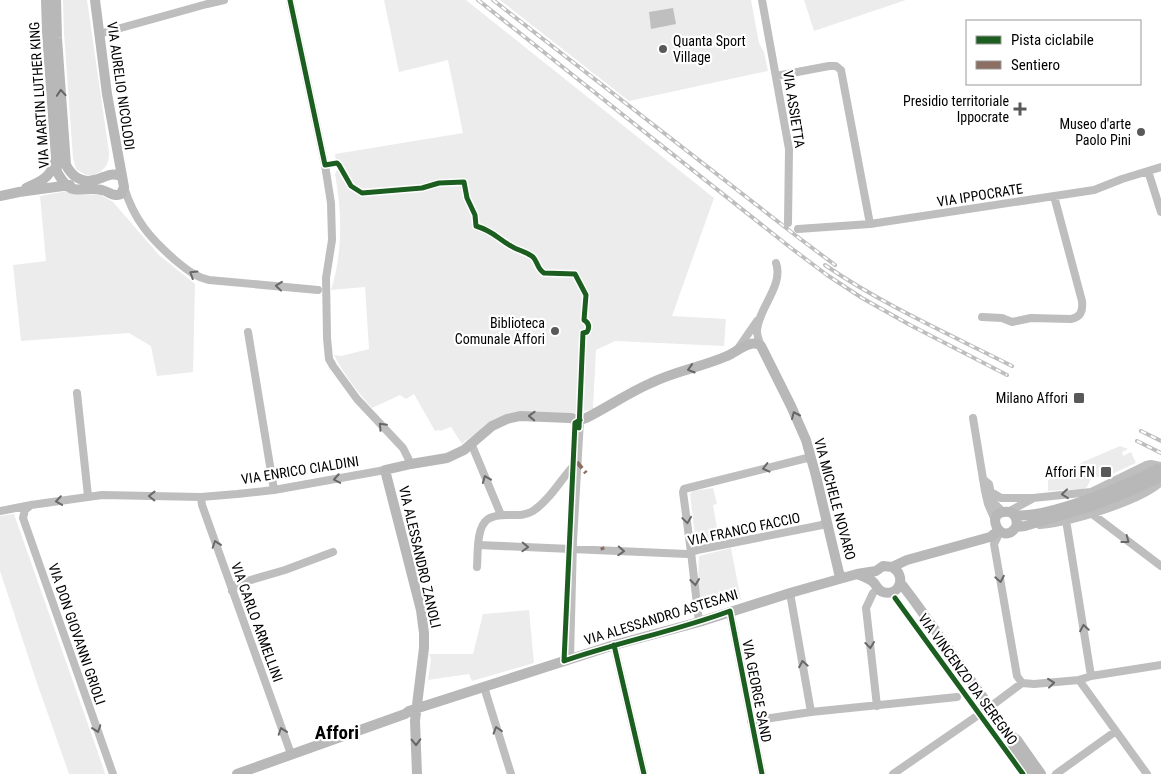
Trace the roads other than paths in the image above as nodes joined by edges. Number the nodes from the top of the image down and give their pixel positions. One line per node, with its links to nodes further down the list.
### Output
1 (46, 0): 10 (street, VIA MARTIN LUTHER KING)
2 (56, 0): 15 (street, VIA MARTIN LUTHER KING, one-way to 2)
3 (95, 0): 7 (street, VIA AURELIO NICOLODI)
4 (224, 0): 7 (street)
5 (290, 0): 26 (street)
6 (762, 0): 8 (street, VIA ASSIETTA)
7 (99, 34): 9 (street, VIA AURELIO NICOLODI)
8 (776, 76): 22 (street, VIA ASSIETTA); 23 (street)
9 (117, 156): 13 (street); 14 (street, VIA AURELIO NICOLODI)
10 (56, 159): 16 (street, VIA MARTIN LUTHER KING); 18 (street)
11 (1161, 167): 12 (street, VIA IPPOCRATE)
12 (1148, 171): 20 (street, VIA IPPOCRATE); 21 (street)
13 (110, 174): 14 (street); 15 (street)
14 (121, 176): 17 (street, VIA AURELIO NICOLODI)
15 (89, 181): 16 (street)
16 (66, 186): 17 (street); 18 (street)
17 (124, 187): 27 (street, one-way to 17)
18 (19, 192): 19 (street)
19 (0, 196)
20 (1054, 196): 23 (street, VIA IPPOCRATE); 30 (street)
21 (1161, 212)
22 (788, 223)
23 (870, 224): 24 (street, VIA IPPOCRATE)
24 (798, 229)
25 (776, 263): 29 (street)
26 (326, 278): 27 (street); 28 (street)
27 (318, 290): 28 (street)
28 (325, 302): 40 (street, one-way to 28)
29 (761, 315): 32 (street); 33 (street)
30 (982, 317)
31 (248, 332): 44 (street)
32 (761, 346): 33 (street); 38 (street, VIA MICHELE NOVARO, one-way to 32)
33 (736, 352): 36 (street, one-way to 36)
34 (77, 393): 46 (street)
35 (973, 418): 43 (street)
36 (580, 420): 37 (street, VIA ENRICO CIALDINI, one-way to 37); 39 (street)
37 (471, 443): 40 (street, VIA ENRICO CIALDINI); 53 (street, one-way to 37)
38 (812, 460): 54 (street, VIA MICHELE NOVARO); 61 (street, one-way to 61)
39 (577, 462): 53 (street); 59 (street)
40 (411, 464): 41 (street, VIA ENRICO CIALDINI)
41 (385, 470): 44 (street, VIA ENRICO CIALDINI, one-way to 44); 83 (street, VIA ALESSANDRO ZANOLI)
42 (1160, 471): 48 (street, one-way to 48); 52 (street); 57 (street)
43 (983, 479): 45 (street); 57 (street)
44 (274, 490): 47 (street, VIA ENRICO CIALDINI)
45 (991, 492): 48 (street); 57 (street)
46 (88, 496): 47 (street, VIA ENRICO CIALDINI, one-way to 46); 49 (street, VIA ENRICO CIALDINI, one-way to 49)
47 (201, 497): 69 (street, VIA CARLO ARMELLINI, one-way to 47)
48 (1033, 498): 57 (street)
49 (31, 505): 50 (street, VIA ENRICO CIALDINI); 55 (street)
50 (11, 508): 51 (street, VIA ENRICO CIALDINI); 55 (street)
51 (0, 511)
52 (1091, 513): 56 (street); 62 (street, one-way to 62)
53 (500, 515): 58 (street)
54 (826, 517): 61 (street, VIA FRANCO FACCIO); 66 (street, VIA MICHELE NOVARO)
55 (23, 518): 90 (street, VIA DON GIOVANNI GRIOLI, one-way to 90)
56 (1066, 520): 57 (street); 76 (street, one-way to 56)
57 (1006, 522): 67 (street); 78 (street, one-way to 78)
58 (478, 545): 59 (street, VIA FRANCO FACCIO, one-way to 59); 63 (street)
59 (572, 549): 61 (street, VIA FRANCO FACCIO, one-way to 61); 74 (street)
60 (333, 552): 69 (street)
61 (691, 552): 72 (street, one-way to 72)
62 (1161, 566)
63 (477, 567)
64 (876, 571): 65 (street, VIA ALESSANDRO ASTESANI); 67 (street, VIA ALESSANDRO ASTESANI); 68 (street)
65 (857, 574): 66 (street, VIA ALESSANDRO ASTESANI); 68 (street)
66 (843, 578): 70 (street, VIA ALESSANDRO ASTESANI)
67 (897, 578): 68 (street); 82 (street, VIA VINCENZO DA SEREGNO)
68 (876, 586): 81 (street, one-way to 81)
69 (232, 590): 88 (street, VIA CARLO ARMELLINI, one-way to 69)
70 (790, 593): 71 (street, VIA ALESSANDRO ASTESANI); 84 (street, one-way to 70)
71 (730, 611): 72 (street, VIA ALESSANDRO ASTESANI); 85 (street, VIA GEORGE SAND)
72 (699, 622): 73 (street, VIA ALESSANDRO ASTESANI)
73 (614, 645): 74 (street, VIA ALESSANDRO ASTESANI); 94 (street)
74 (570, 659): 79 (street, VIA ALESSANDRO ASTESANI)
75 (1160, 666): 76 (street)
76 (1091, 676): 77 (street)
77 (1079, 680): 78 (street, one-way to 77); 86 (street)
78 (1022, 683): 82 (street)
79 (484, 687): 83 (street, VIA ALESSANDRO ASTESANI); 93 (street, one-way to 79)
80 (957, 697): 81 (street)
81 (878, 706): 84 (street)
82 (990, 707): 87 (street, VIA VINCENZO DA SEREGNO); 96 (street)
83 (416, 709): 88 (street, VIA ALESSANDRO ASTESANI); 92 (street, VIA ALESSANDRO ZANOLI, one-way to 92)
84 (811, 712): 85 (street)
85 (751, 721): 95 (street, VIA GEORGE SAND)
86 (1116, 730): 99 (street); 100 (street)
87 (1008, 734): 97 (street, VIA VINCENZO DA SEREGNO); 98 (street, VIA VINCENZO DA SEREGNO)
88 (291, 754): 89 (street, VIA ALESSANDRO ASTESANI)
89 (257, 771): 91 (street, VIA ALESSANDRO ASTESANI)
90 (113, 774)
91 (237, 774)
92 (417, 774)
93 (511, 774)
94 (644, 774)
95 (762, 774)
96 (893, 774)
97 (1031, 774)
98 (1041, 774)
99 (1056, 774)
100 (1147, 774)

